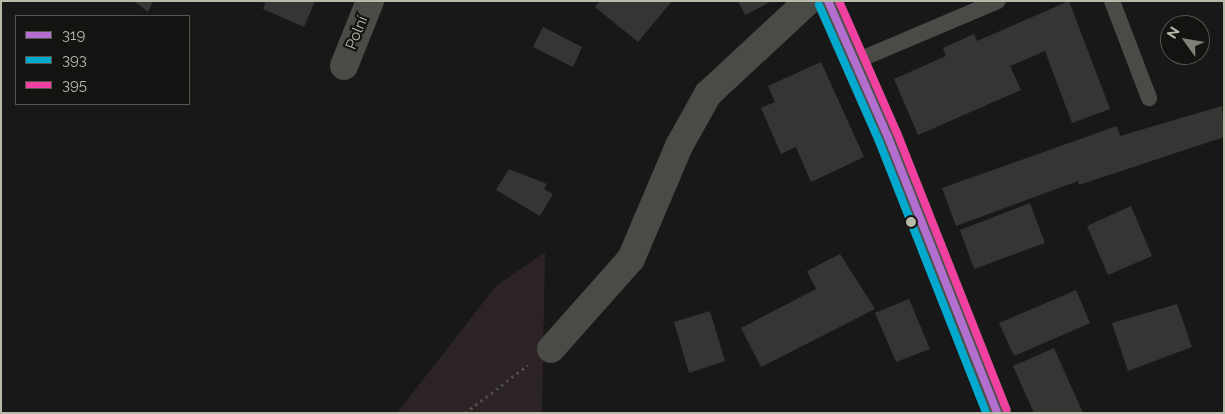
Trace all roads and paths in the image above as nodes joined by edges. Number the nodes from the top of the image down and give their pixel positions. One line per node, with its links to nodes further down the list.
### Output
1 (370, 1): 7 (street, Polní)
2 (808, 1): 9 (street)
3 (828, 1): 6 (main road)
4 (998, 1): 6 (lane)
5 (1112, 1): 8 (lane)
6 (854, 62): 11 (main road)
7 (344, 66)
8 (1149, 98)
9 (551, 349): 10 (path)
10 (464, 413)
11 (997, 413)

